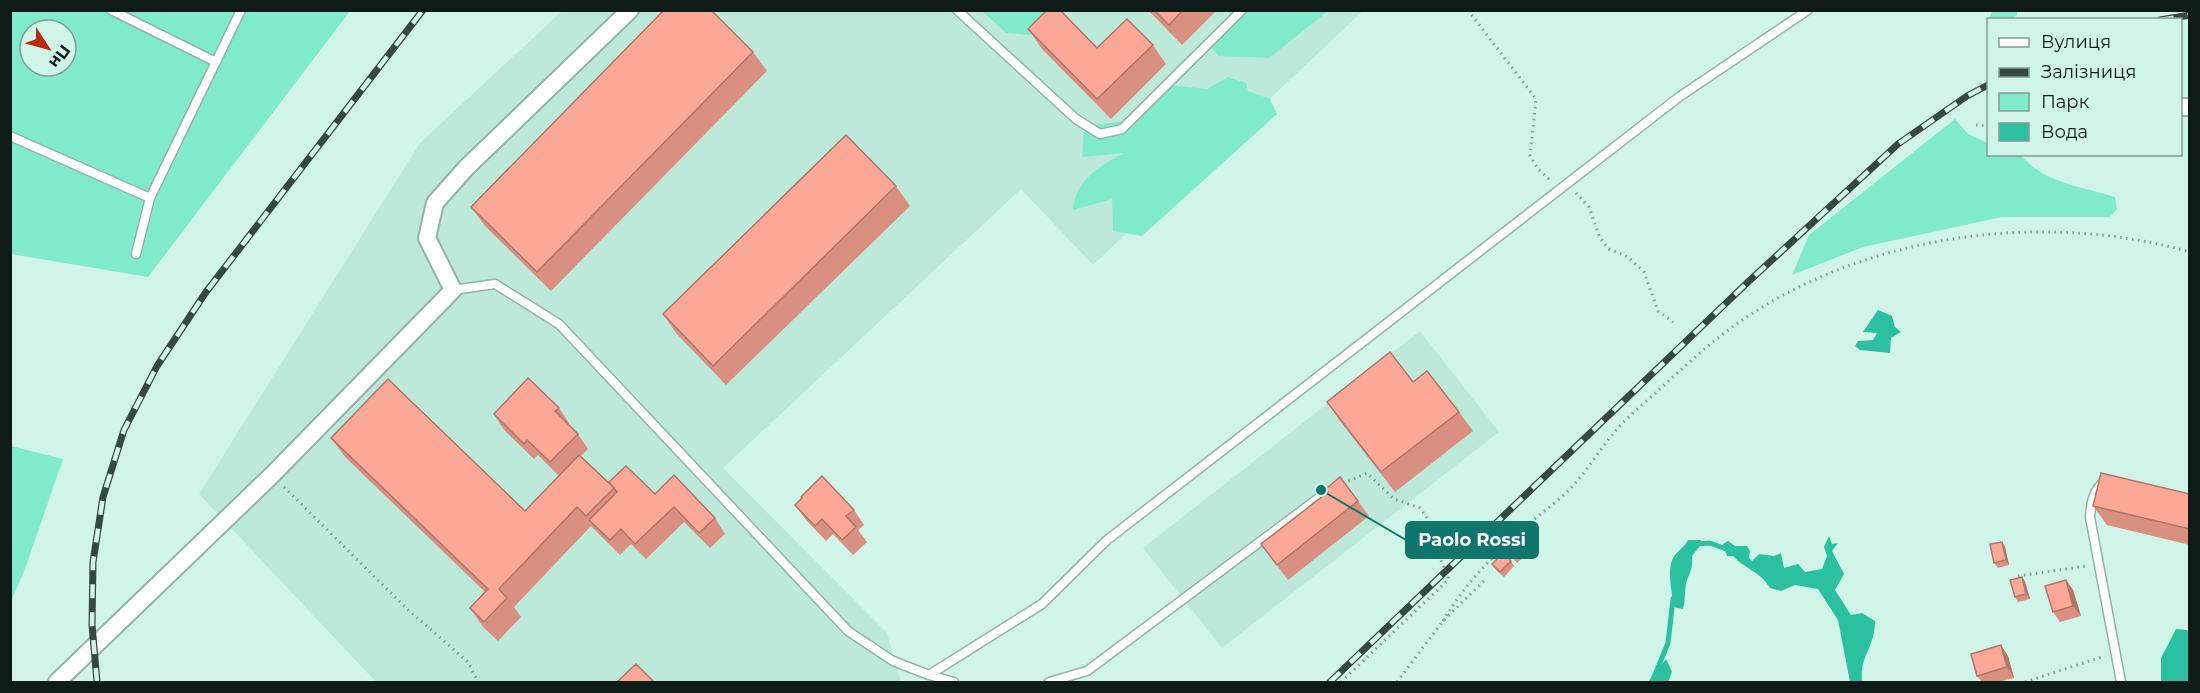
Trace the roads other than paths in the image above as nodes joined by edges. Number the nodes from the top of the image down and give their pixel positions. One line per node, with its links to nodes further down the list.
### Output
1 (111, 10): 7 (lane)
2 (241, 10): 7 (lane)
3 (630, 10): 11 (street)
4 (957, 10): 5 (lane)
5 (1242, 10)
6 (1808, 10): 14 (lane)
7 (216, 62): 9 (lane)
8 (10, 136): 9 (lane)
9 (150, 198): 10 (lane)
10 (136, 254)
11 (453, 290): 14 (lane); 15 (street)
12 (2111, 477): 18 (lane)
13 (1320, 497): 17 (lane)
14 (929, 675): 16 (lane)
15 (57, 682)
16 (954, 682)
17 (1049, 682)
18 (2121, 682)

